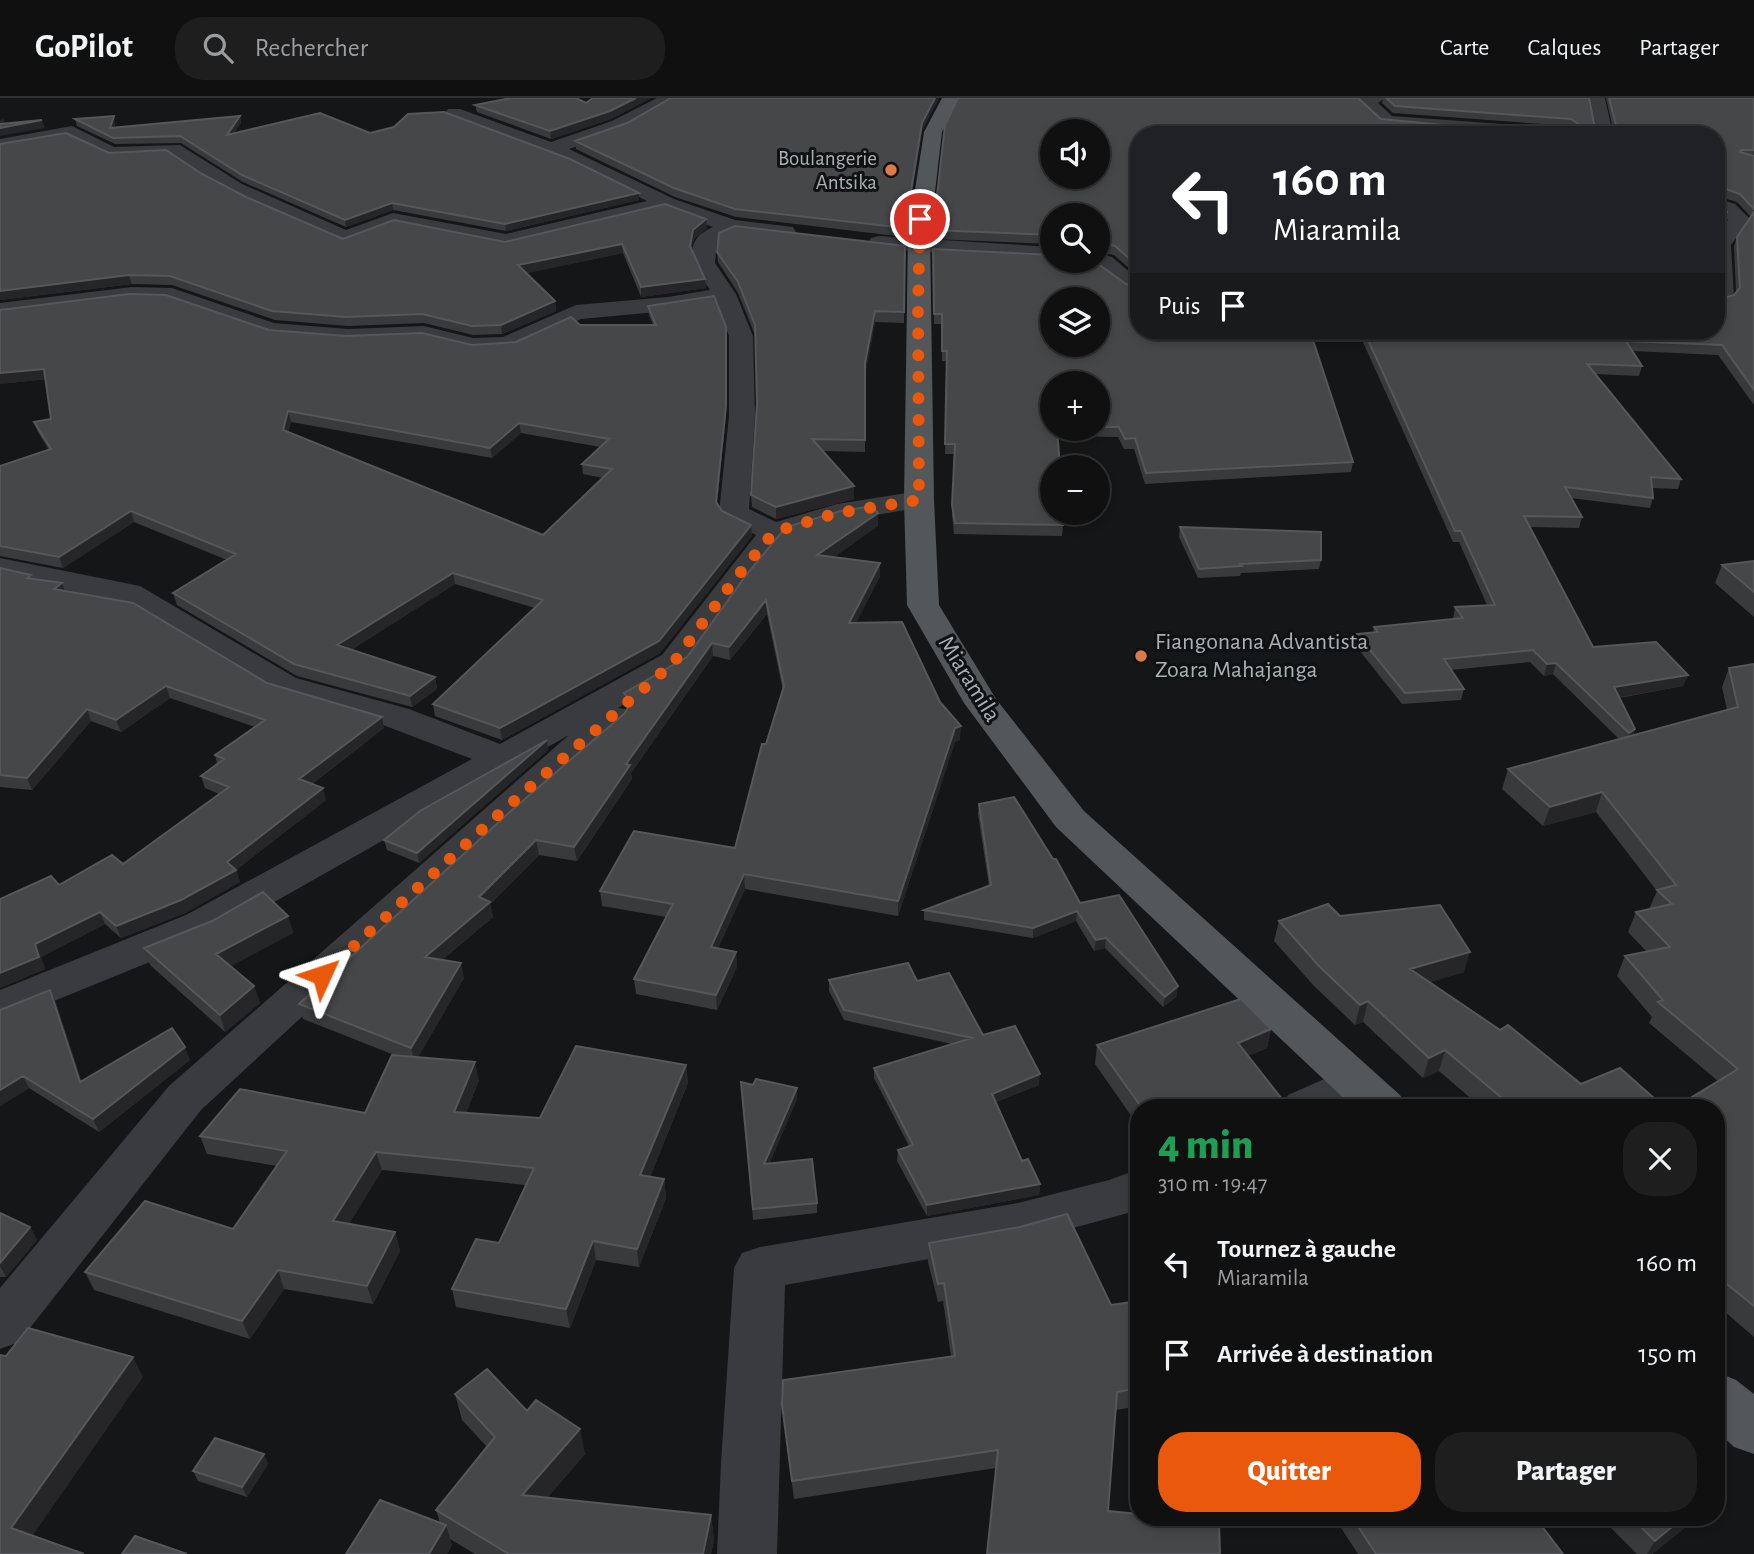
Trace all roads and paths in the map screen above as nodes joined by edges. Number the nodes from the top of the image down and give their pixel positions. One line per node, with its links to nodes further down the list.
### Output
1 (671, 98): 9 (street)
2 (952, 98): 16 (main road, Miaramila)
3 (1376, 98): 6 (street)
4 (1596, 98): 7 (street)
5 (454, 113): 9 (street)
6 (1452, 126)
7 (1602, 126)
8 (0, 145): 10 (street)
9 (550, 149): 10 (street)
10 (667, 203): 12 (street)
11 (1725, 207): 14 (street)
12 (732, 226): 13 (street); 20 (street)
13 (799, 234)
14 (1725, 238)
15 (866, 242): 16 (street)
16 (919, 248): 17 (street); 22 (main road, Miaramila)
17 (1040, 253)
18 (1110, 267): 19 (street)
19 (1130, 284)
20 (724, 294): 21 (street); 23 (street)
21 (0, 310)
22 (919, 500): 23 (street); 28 (main road, Miaramila)
23 (774, 532): 25 (street)
24 (0, 567): 26 (street)
25 (674, 662): 26 (street); 31 (street)
26 (504, 758): 27 (street)
27 (0, 1007)
28 (1370, 1095): 29 (street)
29 (1350, 1099)
30 (1130, 1192): 34 (street)
31 (0, 1326)
32 (1725, 1404): 33 (main road)
33 (1754, 1429)
34 (747, 1554)

